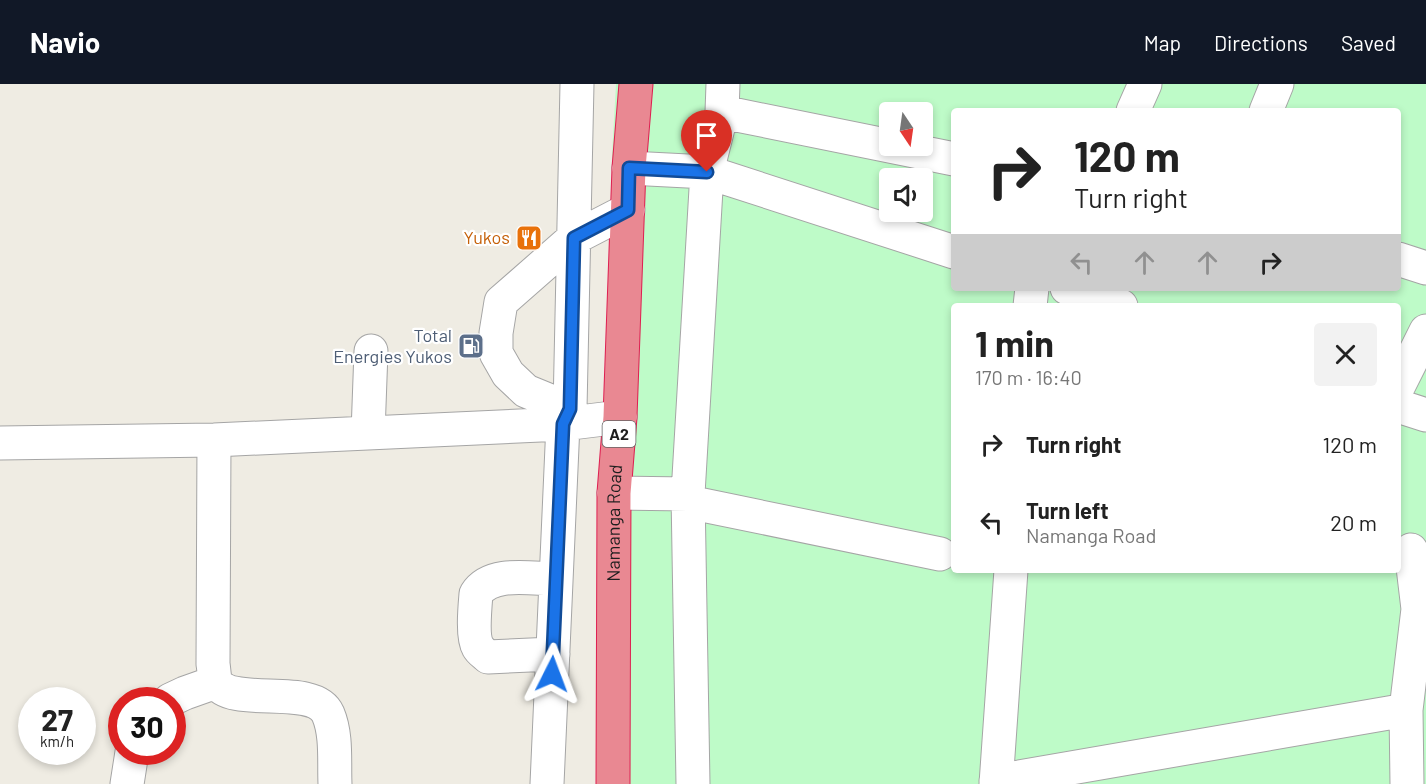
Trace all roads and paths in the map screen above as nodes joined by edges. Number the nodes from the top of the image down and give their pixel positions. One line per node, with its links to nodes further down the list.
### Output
1 (577, 84): 12 (street)
2 (636, 84): 9 (highway, Namanga Road / A2)
3 (1145, 84): 6 (street)
4 (1277, 84): 7 (street)
5 (723, 98): 8 (street); 10 (street)
6 (1134, 108)
7 (1267, 108)
8 (951, 158)
9 (629, 168): 10 (street); 11 (highway, Namanga Road / A2)
10 (707, 172): 13 (street); 29 (street)
11 (628, 210): 12 (street); 24 (highway, Namanga Road / A2)
12 (574, 238): 23 (street); 23 (street)
13 (951, 251)
14 (1401, 260): 15 (street)
15 (1426, 268)
16 (1077, 291): 17 (street)
17 (1111, 303)
18 (1426, 330): 20 (street)
19 (370, 351): 25 (street)
20 (1401, 381)
21 (1401, 407): 22 (street)
22 (1426, 415)
23 (567, 416): 24 (street); 25 (street); 33 (street)
24 (620, 417): 28 (highway, Namanga Road / A2)
25 (368, 433): 26 (street)
26 (214, 440): 27 (street); 35 (street)
27 (0, 443)
28 (614, 493): 29 (street); 44 (highway, Namanga Road / A2)
29 (688, 498): 31 (street); 45 (street)
30 (1411, 550): 37 (street)
31 (940, 554)
32 (1011, 573): 40 (street)
33 (556, 579): 34 (street); 34 (street)
34 (552, 654): 43 (street)
35 (216, 682): 36 (street); 42 (street)
36 (186, 692)
37 (1406, 710): 39 (street); 46 (street)
38 (130, 765): 41 (street)
39 (1130, 771): 40 (street)
40 (996, 782)
41 (127, 784)
42 (335, 784)
43 (547, 784)
44 (613, 784)
45 (693, 784)
46 (1407, 784)

